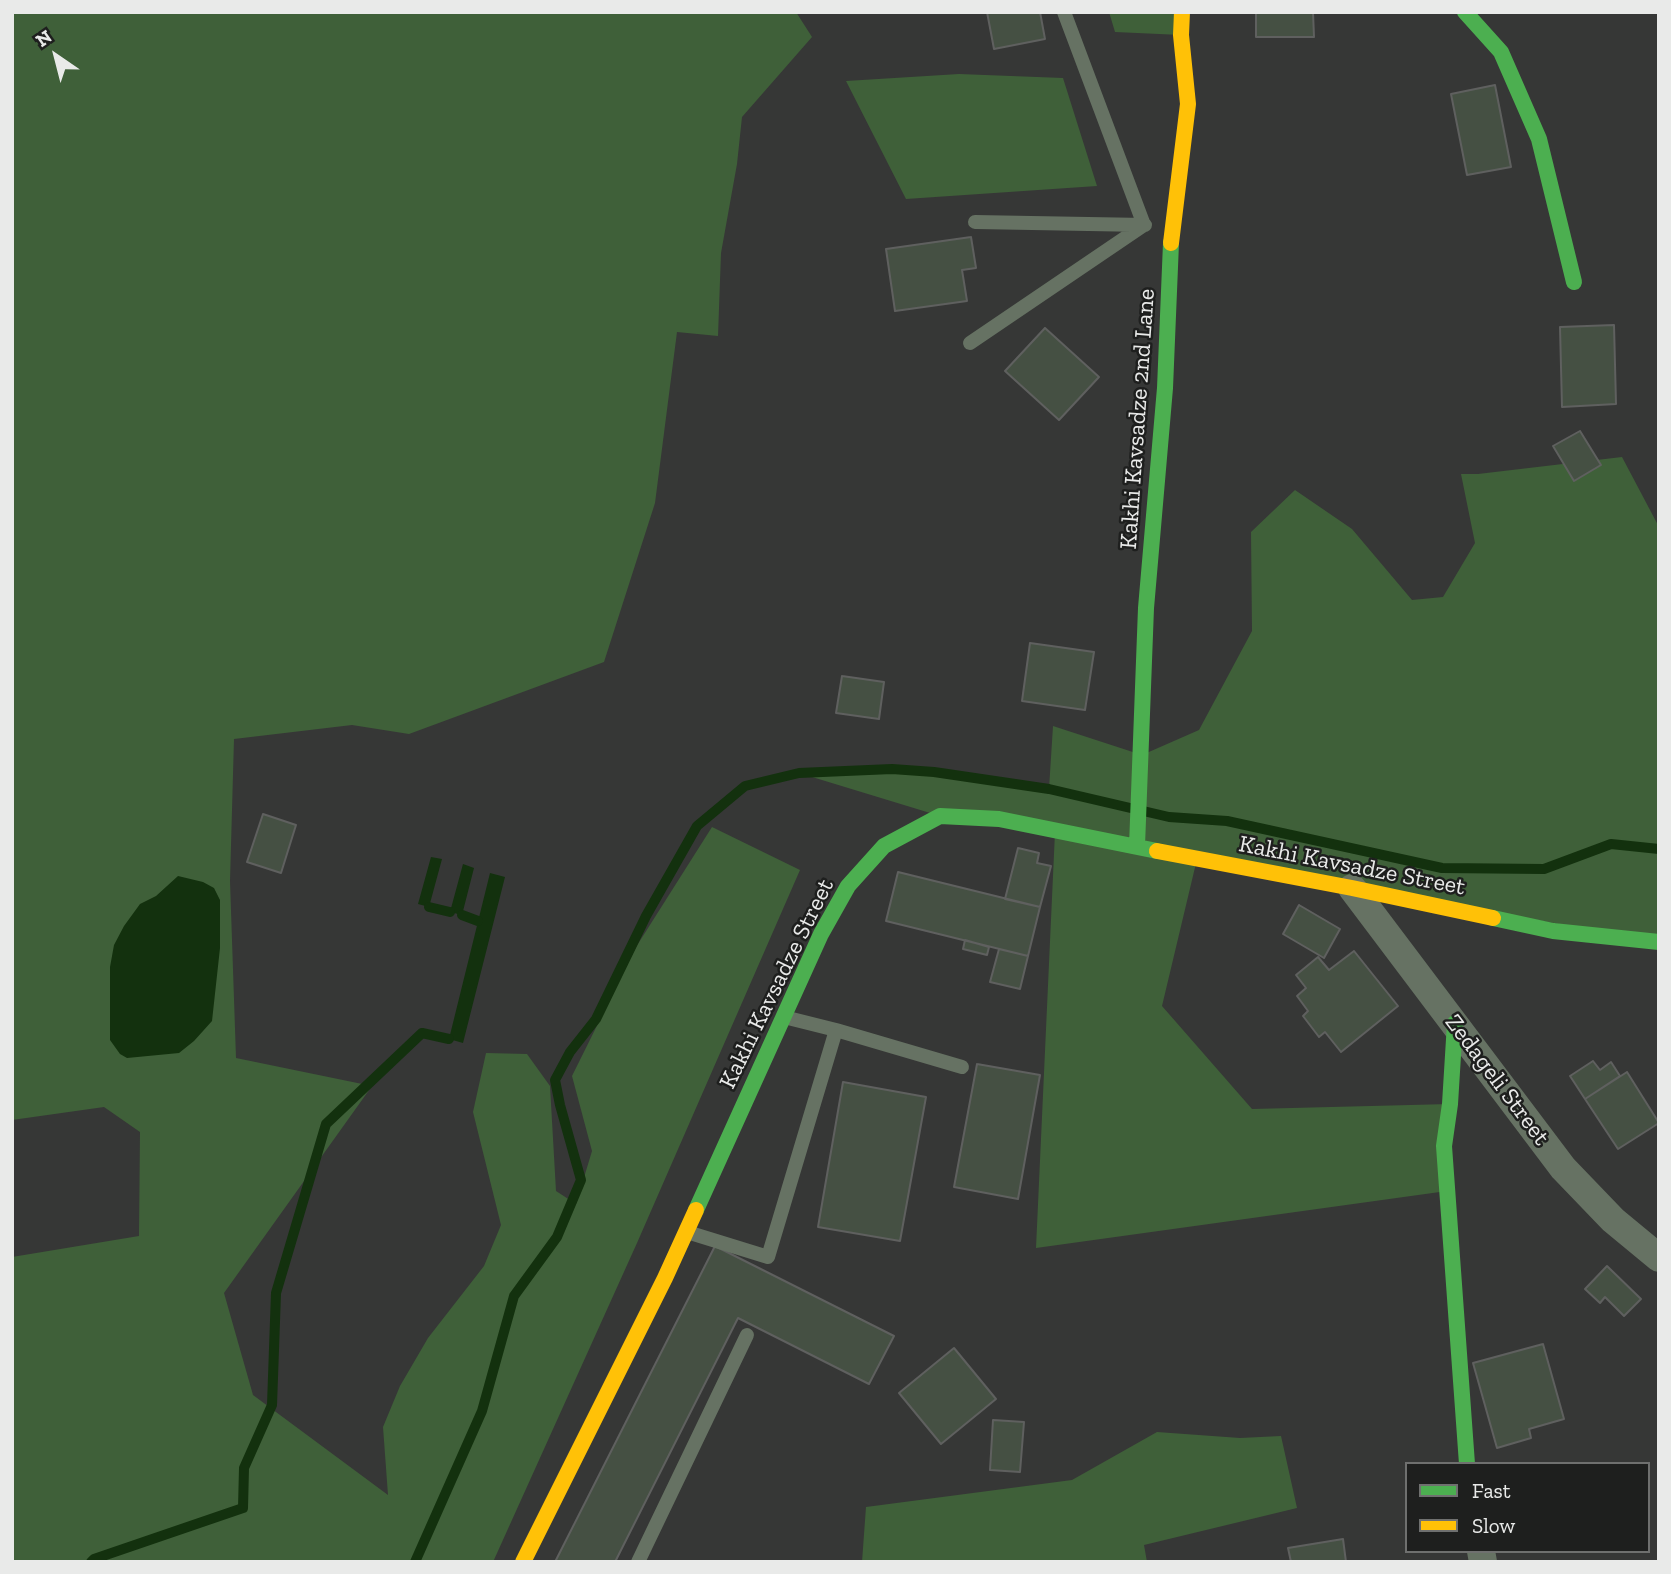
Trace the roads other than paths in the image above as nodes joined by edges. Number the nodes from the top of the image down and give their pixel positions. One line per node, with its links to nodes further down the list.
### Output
1 (1064, 12): 5 (lane)
2 (1182, 12): 6 (street, Kakhi Kavsadze 2nd Lane)
3 (1465, 12): 7 (street)
4 (975, 222): 5 (lane)
5 (1144, 225): 6 (lane); 8 (lane)
6 (1172, 225): 9 (street, Kakhi Kavsadze 2nd Lane)
7 (1574, 282)
8 (970, 343)
9 (1137, 838): 10 (street, Kakhi Kavsadze Street); 12 (street, Kakhi Kavsadze Street)
10 (1352, 887): 11 (street, Kakhi Kavsadze Street); 13 (street, Zedageli Street)
11 (1659, 942)
12 (785, 1017): 14 (lane); 16 (street, Kakhi Kavsadze Street)
13 (1455, 1023): 17 (street, Zedageli Street); 19 (street)
14 (835, 1030): 15 (lane); 16 (lane)
15 (962, 1067)
16 (685, 1232): 20 (street, Kakhi Kavsadze Street)
17 (1659, 1258)
18 (747, 1335): 21 (lane)
19 (1467, 1462)
20 (523, 1562)
21 (638, 1562)

